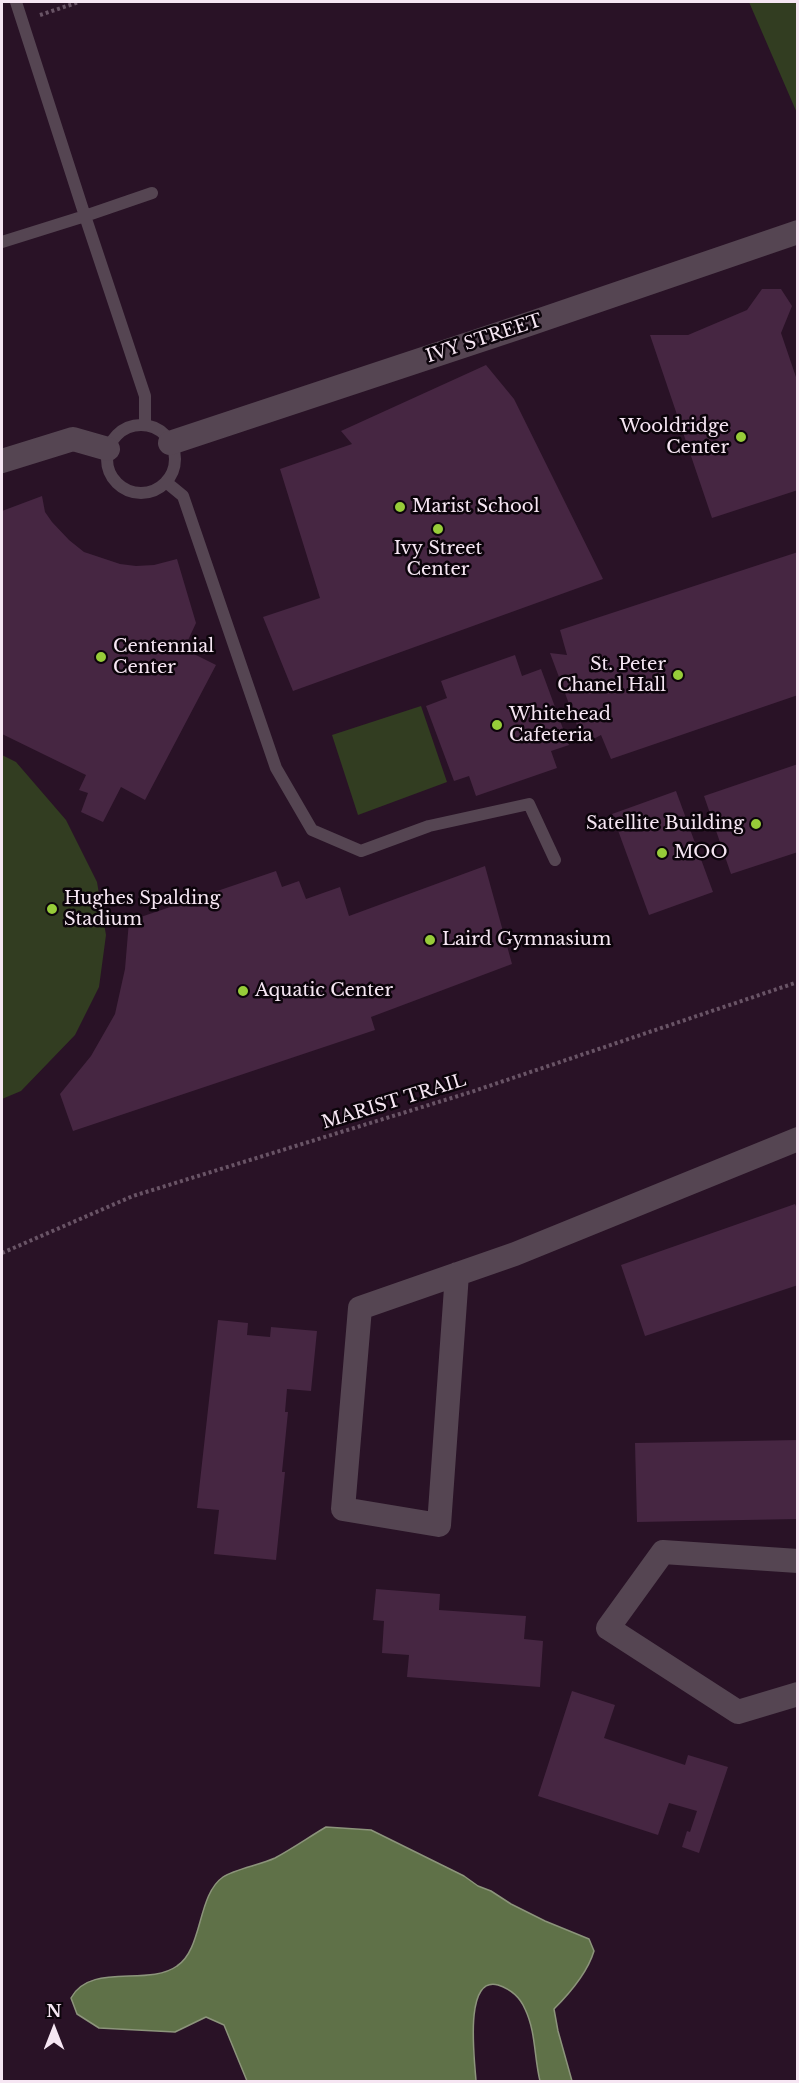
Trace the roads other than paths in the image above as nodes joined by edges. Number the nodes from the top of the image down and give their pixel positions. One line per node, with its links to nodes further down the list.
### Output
1 (17, 6): 3 (lane)
2 (152, 193): 3 (lane)
3 (85, 216): 5 (lane); 6 (lane)
4 (798, 232): 7 (street, IVY STREET)
5 (2, 242)
6 (145, 425): 7 (lane); 8 (lane)
7 (170, 442): 10 (lane)
8 (108, 449): 9 (street); 10 (lane)
9 (2, 461)
10 (166, 482): 11 (lane)
11 (555, 860)
12 (798, 1139): 13 (street)
13 (457, 1274): 13 (street)
14 (798, 1561): 15 (street)
15 (798, 1694)

